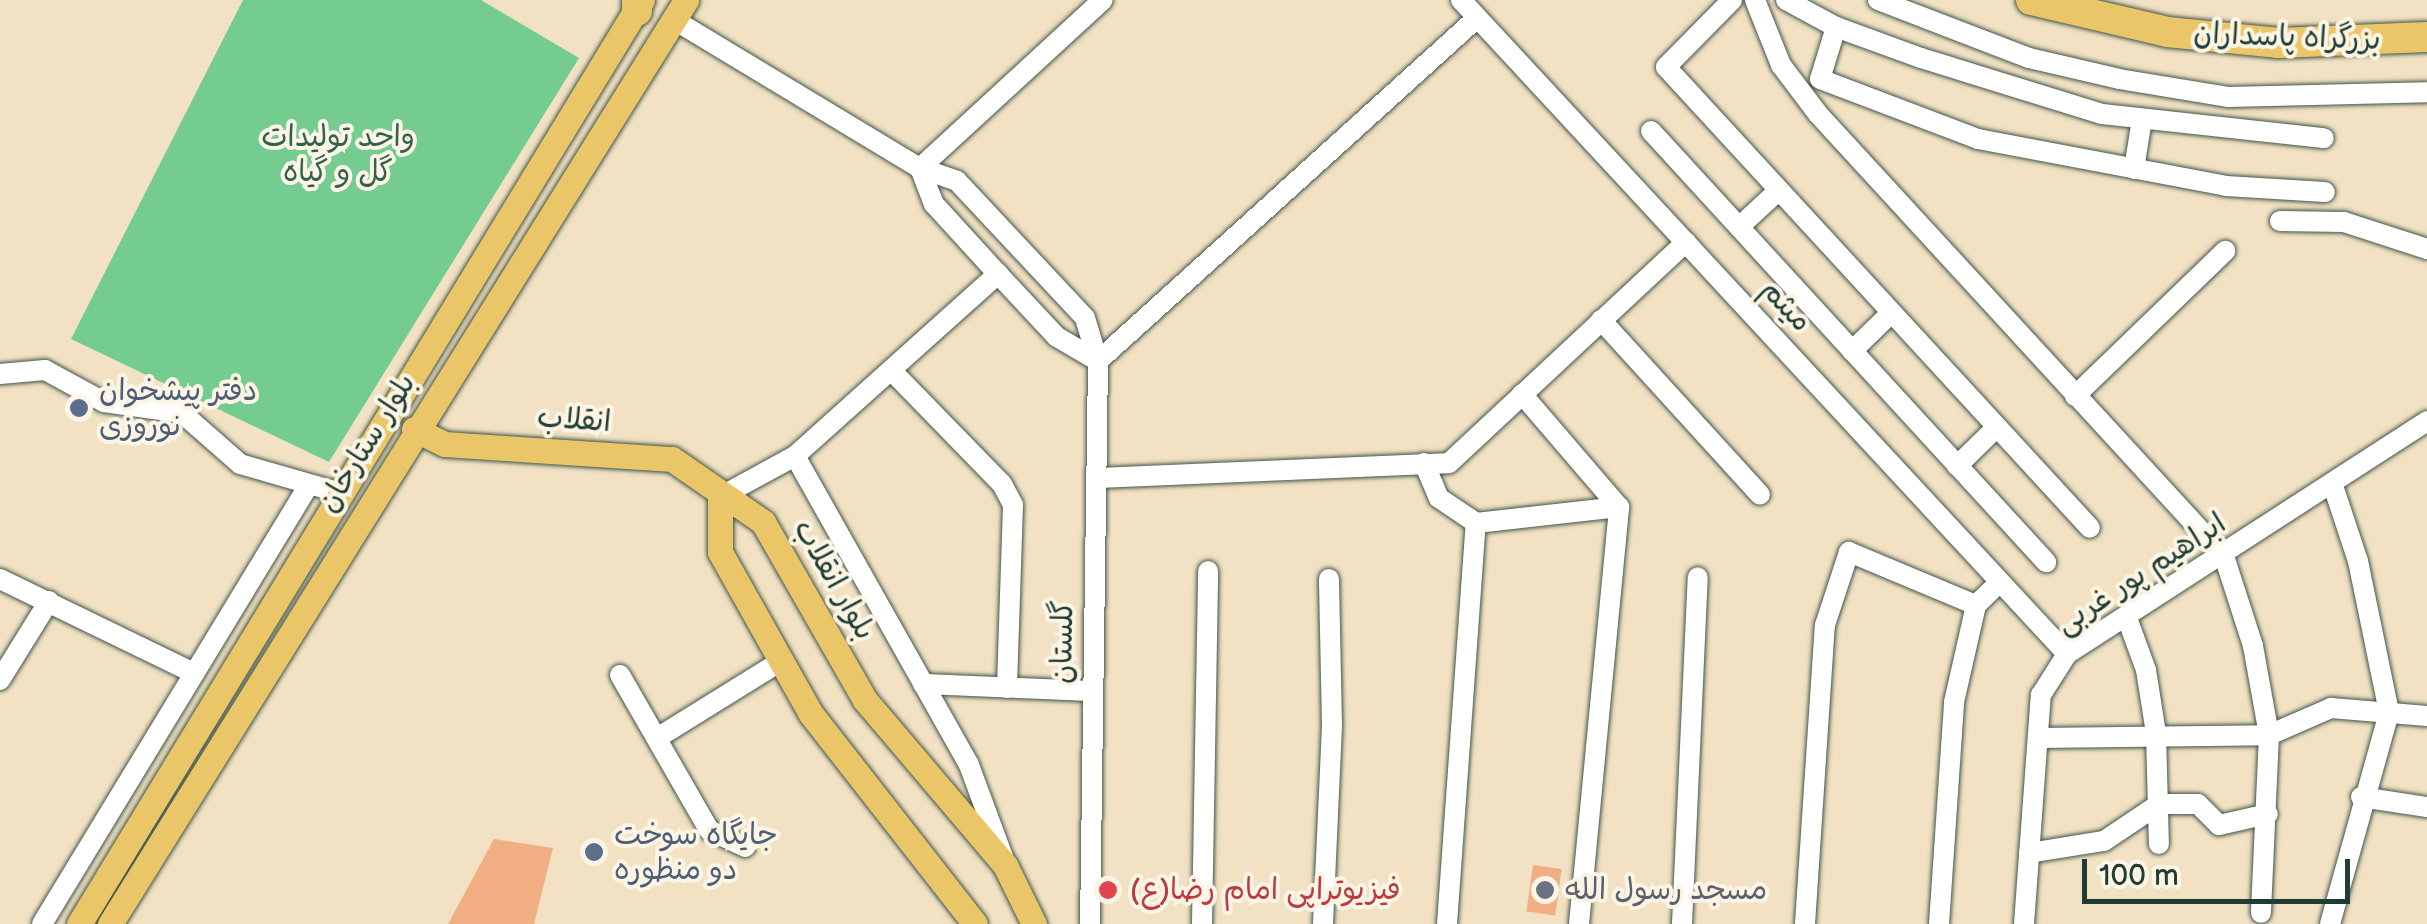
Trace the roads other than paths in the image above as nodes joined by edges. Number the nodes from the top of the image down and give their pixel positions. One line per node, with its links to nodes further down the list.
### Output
1 (1103, 0): 17 (street)
2 (1461, 0): 10 (street, میثم)
3 (1732, 0): 19 (street)
4 (1756, 0): 34 (street)
5 (1786, 0): 11 (street)
6 (1878, 0): 13 (street)
7 (2031, 0): 12 (highway, بزرگراه پاسداران)
8 (634, 3): 44 (main road, بلوار ستارخان)
9 (681, 11): 17 (street, گلستان); 37 (main road, بلوار ستارخان)
10 (1478, 18): 23 (street, میثم); 30 (street)
11 (1836, 27): 14 (street); 18 (street)
12 (2427, 38)
13 (2427, 92)
14 (2142, 119): 16 (street); 18 (street)
15 (1651, 130): 22 (street)
16 (2324, 138)
17 (920, 168): 26 (street); 30 (street, گلستان)
18 (2134, 169): 20 (street)
19 (1779, 190): 22 (street); 27 (street)
20 (2325, 192)
21 (2280, 221): 24 (street)
22 (1740, 227): 29 (street)
23 (1686, 242): 28 (street); 56 (street, میثم)
24 (2427, 249)
25 (2224, 251): 34 (street)
26 (998, 274): 30 (street); 31 (street)
27 (1892, 312): 29 (street); 36 (street)
28 (1601, 320): 33 (street); 45 (street)
29 (1852, 351): 40 (street)
30 (1098, 360): 41 (street, گلستان)
31 (891, 370): 38 (street); 66 (street)
32 (0, 374): 43 (street)
33 (1522, 394): 39 (street); 47 (street)
34 (2076, 396): 50 (street)
35 (2427, 420): 42 (street, ابراهیم پور غربی)
36 (1997, 427): 40 (street); 49 (street)
37 (414, 428): 46 (main road, انقلاب); 85 (main road, بلوار ستارخان)
38 (795, 456): 46 (street); 65 (street)
39 (1424, 463): 41 (street); 48 (street)
40 (1958, 466): 51 (street)
41 (1096, 478): 67 (street, گلستان)
42 (2332, 484): 50 (street, ابراهیم پور غربی); 68 (street)
43 (306, 488): 44 (street); 62 (street)
44 (344, 494): 84 (main road, بلوار ستارخان)
45 (1760, 495)
46 (720, 497): 61 (main road); 81 (main road, بلوار انقلاب)
47 (1620, 507): 48 (street); 92 (street)
48 (1476, 522): 91 (street)
49 (2090, 528)
50 (2224, 556): 59 (street, ابراهیم پور غربی); 71 (street)
51 (2046, 562)
52 (1208, 571): 89 (street)
53 (1698, 577): 93 (street)
54 (0, 579): 57 (street)
55 (1329, 579): 90 (street)
56 (2000, 582): 58 (street); 60 (street, میثم)
57 (49, 601): 62 (street); 64 (street)
58 (1976, 604): 94 (street); 95 (street)
59 (2126, 618): 60 (street, ابراهیم پور غربی); 70 (street)
60 (2068, 654): 73 (street, ابراهیم پور غربی)
61 (781, 661): 72 (street); 86 (main road)
62 (194, 673): 83 (street)
63 (620, 675): 72 (street)
64 (0, 680)
65 (923, 684): 66 (street); 81 (street)
66 (1007, 688): 67 (street)
67 (1092, 691): 88 (street, گلستان)
68 (2389, 712): 69 (street); 71 (street); 74 (street)
69 (2427, 716)
70 (2156, 733): 71 (street); 73 (street); 75 (street)
71 (2269, 735): 77 (street)
72 (657, 738): 79 (street)
73 (2038, 738): 80 (street, ابراهیم پور غربی)
74 (2361, 797): 76 (street); 97 (street)
75 (2158, 804): 77 (street); 78 (street); 80 (street)
76 (2427, 807)
77 (2268, 814): 82 (street)
78 (2159, 844)
79 (746, 847)
80 (2029, 853): 96 (street, ابراهیم پور غربی)
81 (1006, 865): 87 (main road, بلوار انقلاب)
82 (2261, 914)
83 (42, 924)
84 (79, 924)
85 (110, 924)
86 (974, 924)
87 (1034, 924)
88 (1090, 924)
89 (1202, 924)
90 (1323, 924)
91 (1448, 924)
92 (1579, 924)
93 (1682, 924)
94 (1805, 924)
95 (1938, 924)
96 (2024, 924)
97 (2330, 924)

